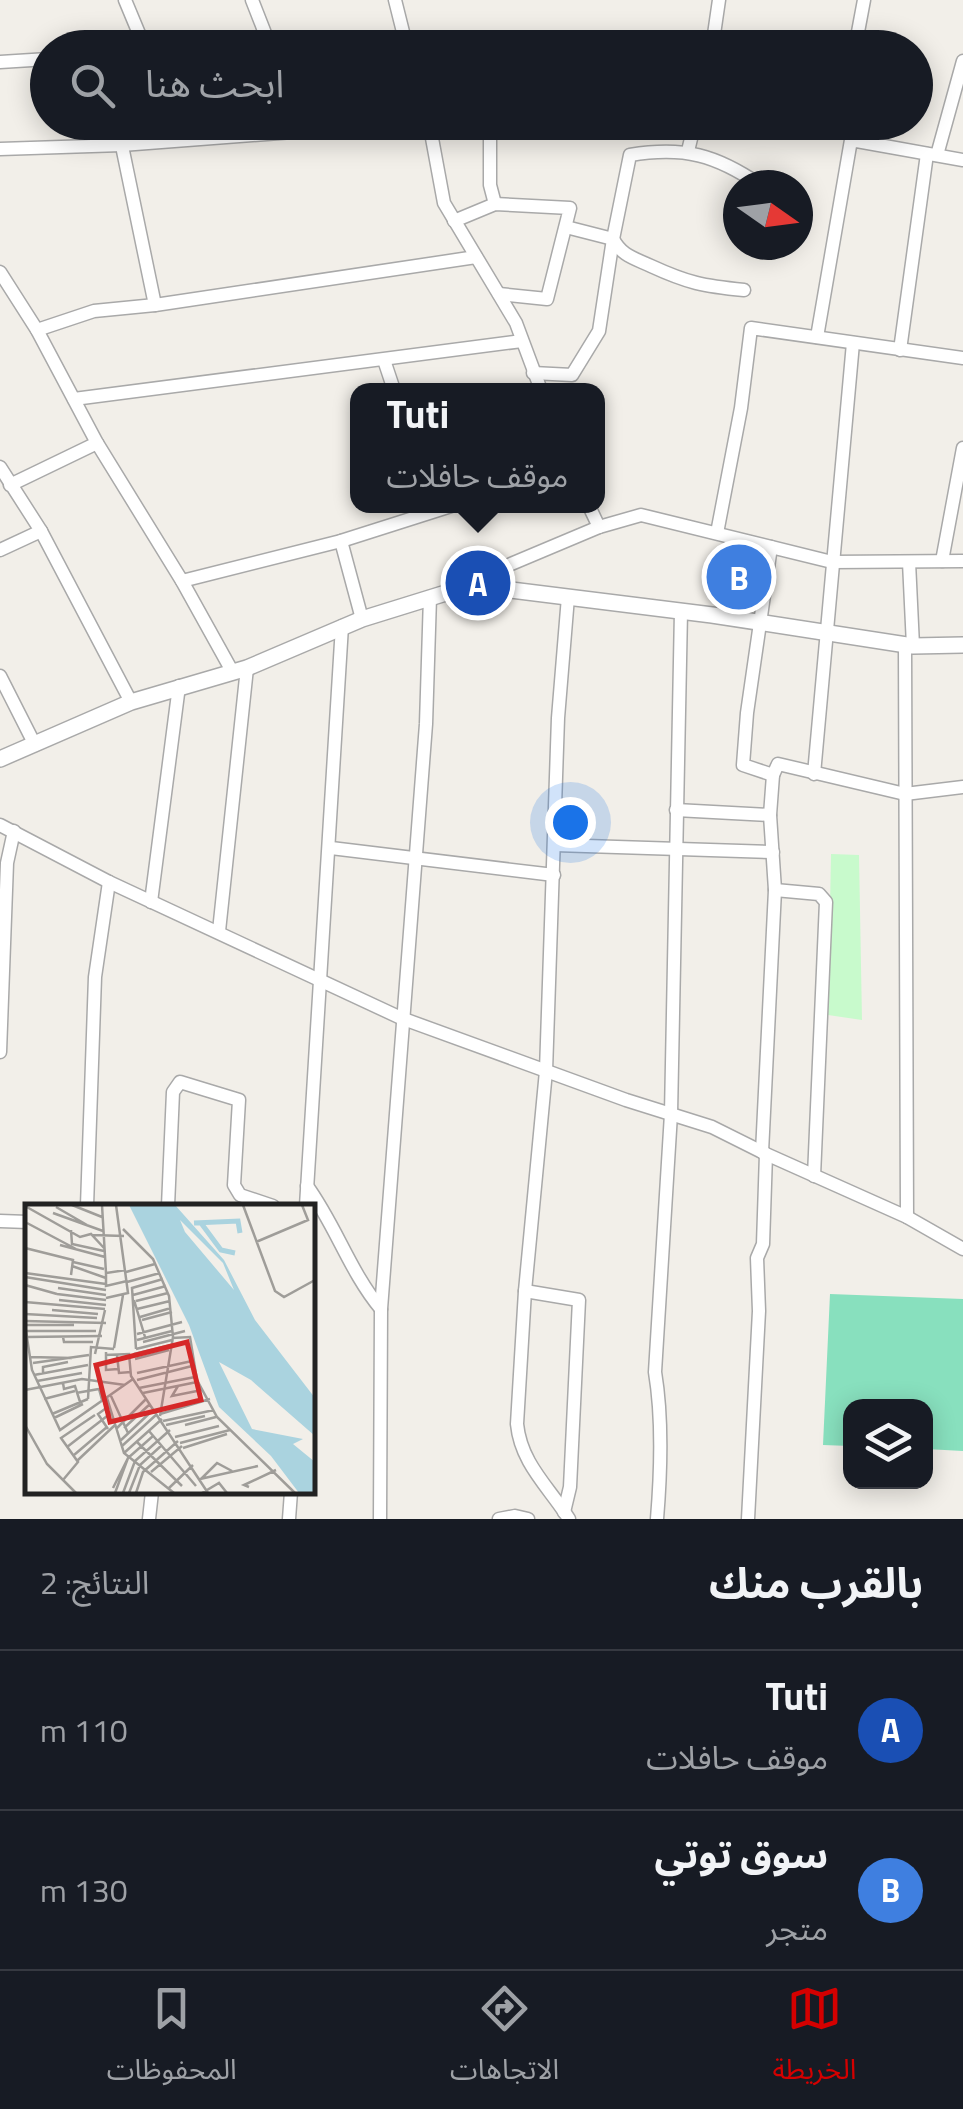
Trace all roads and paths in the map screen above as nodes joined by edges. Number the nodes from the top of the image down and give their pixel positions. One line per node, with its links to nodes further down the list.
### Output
1 (124, 0): 6 (street)
2 (252, 0): 7 (street)
3 (395, 0): 8 (street)
4 (719, 0): 9 (street)
5 (864, 0): 10 (street)
6 (137, 30)
7 (264, 30)
8 (403, 30)
9 (715, 30)
10 (858, 30)
11 (30, 60): 13 (street)
12 (963, 60): 22 (street)
13 (0, 62)
14 (121, 140): 19 (street)
15 (188, 140): 19 (street)
16 (431, 140): 26 (street)
17 (490, 140): 25 (street)
18 (691, 140): 21 (street)
19 (122, 145): 20 (street); 33 (street)
20 (0, 149)
21 (688, 151): 24 (street); 28 (street)
22 (932, 154): 23 (street); 35 (street); 38 (street)
23 (963, 160)
24 (737, 170)
25 (495, 204): 26 (street); 27 (street)
26 (454, 221): 29 (street)
27 (566, 227): 28 (street); 32 (street)
28 (613, 240): 31 (street); 41 (street)
29 (476, 257): 32 (street); 33 (street)
30 (0, 272): 34 (street)
31 (744, 290)
32 (499, 294): 36 (street)
33 (155, 305): 34 (street)
34 (37, 330): 44 (street)
35 (818, 336): 37 (street); 53 (street)
36 (522, 341): 40 (street); 41 (street)
37 (852, 343): 38 (street); 59 (street)
38 (900, 350): 39 (street)
39 (963, 358)
40 (384, 360): 42 (street); 44 (street)
41 (533, 373): 43 (street)
42 (392, 383)
43 (538, 383)
44 (74, 399): 45 (street)
45 (96, 443): 48 (street); 61 (street)
46 (963, 448): 57 (street)
47 (0, 468): 48 (street)
48 (10, 484): 52 (street)
49 (419, 513): 54 (street)
50 (592, 513): 51 (street)
51 (598, 527): 53 (street); 62 (street)
52 (40, 531): 56 (street); 75 (street)
53 (717, 533): 55 (street)
54 (341, 541): 61 (street); 66 (street)
55 (772, 547): 59 (street); 67 (street)
56 (0, 550)
57 (942, 561): 58 (street); 60 (street)
58 (963, 561)
59 (832, 562): 60 (street); 69 (street)
60 (909, 562): 71 (street)
61 (182, 580): 72 (street)
62 (478, 583): 63 (street); 64 (street)
63 (430, 596): 66 (street); 89 (street)
64 (568, 597): 65 (street); 85 (street)
65 (681, 611): 67 (street); 82 (street)
66 (362, 619): 68 (street)
67 (760, 624): 69 (street); 79 (street)
68 (342, 626): 72 (street); 86 (street)
69 (827, 633): 71 (street); 78 (street)
70 (963, 645): 71 (street)
71 (909, 646): 81 (street)
72 (240, 670): 74 (street); 94 (street)
73 (0, 676): 76 (street)
74 (179, 686): 75 (street); 93 (street)
75 (131, 702): 76 (street)
76 (34, 745): 77 (street)
77 (0, 759)
78 (814, 774): 79 (street); 81 (street)
79 (773, 775): 83 (street)
80 (963, 787): 81 (street)
81 (905, 794): 107 (street)
82 (676, 810): 83 (street); 87 (street)
83 (770, 816): 88 (street)
84 (7, 828): 91 (street); 97 (street)
85 (555, 845): 87 (street); 90 (street)
86 (331, 848): 89 (street); 95 (street)
87 (675, 850): 88 (street); 99 (street)
88 (773, 852): 92 (street)
89 (414, 858): 90 (street); 96 (street)
90 (554, 875): 98 (street)
91 (109, 882): 93 (street); 103 (street)
92 (775, 890): 100 (street); 101 (street)
93 (150, 902): 94 (street)
94 (219, 931): 95 (street)
95 (321, 981): 96 (street); 102 (street)
96 (401, 1018): 98 (street); 112 (street)
97 (0, 1052)
98 (546, 1071): 99 (street); 111 (street)
99 (670, 1114): 100 (street); 121 (street)
100 (764, 1154): 101 (street); 122 (street)
101 (814, 1176): 107 (street)
102 (308, 1186): 106 (street); 112 (street)
103 (87, 1204)
104 (168, 1204): 105 (street)
105 (267, 1204)
106 (306, 1204)
107 (907, 1217): 110 (street)
108 (0, 1221): 109 (street)
109 (25, 1222)
110 (963, 1249)
111 (525, 1291): 115 (street); 115 (street)
112 (381, 1309): 118 (street)
113 (152, 1494): 116 (street)
114 (291, 1494): 117 (street)
115 (567, 1515)
116 (148, 1519)
117 (290, 1519)
118 (380, 1519)
119 (499, 1519): 120 (street)
120 (528, 1519)
121 (657, 1519)
122 (748, 1519)

